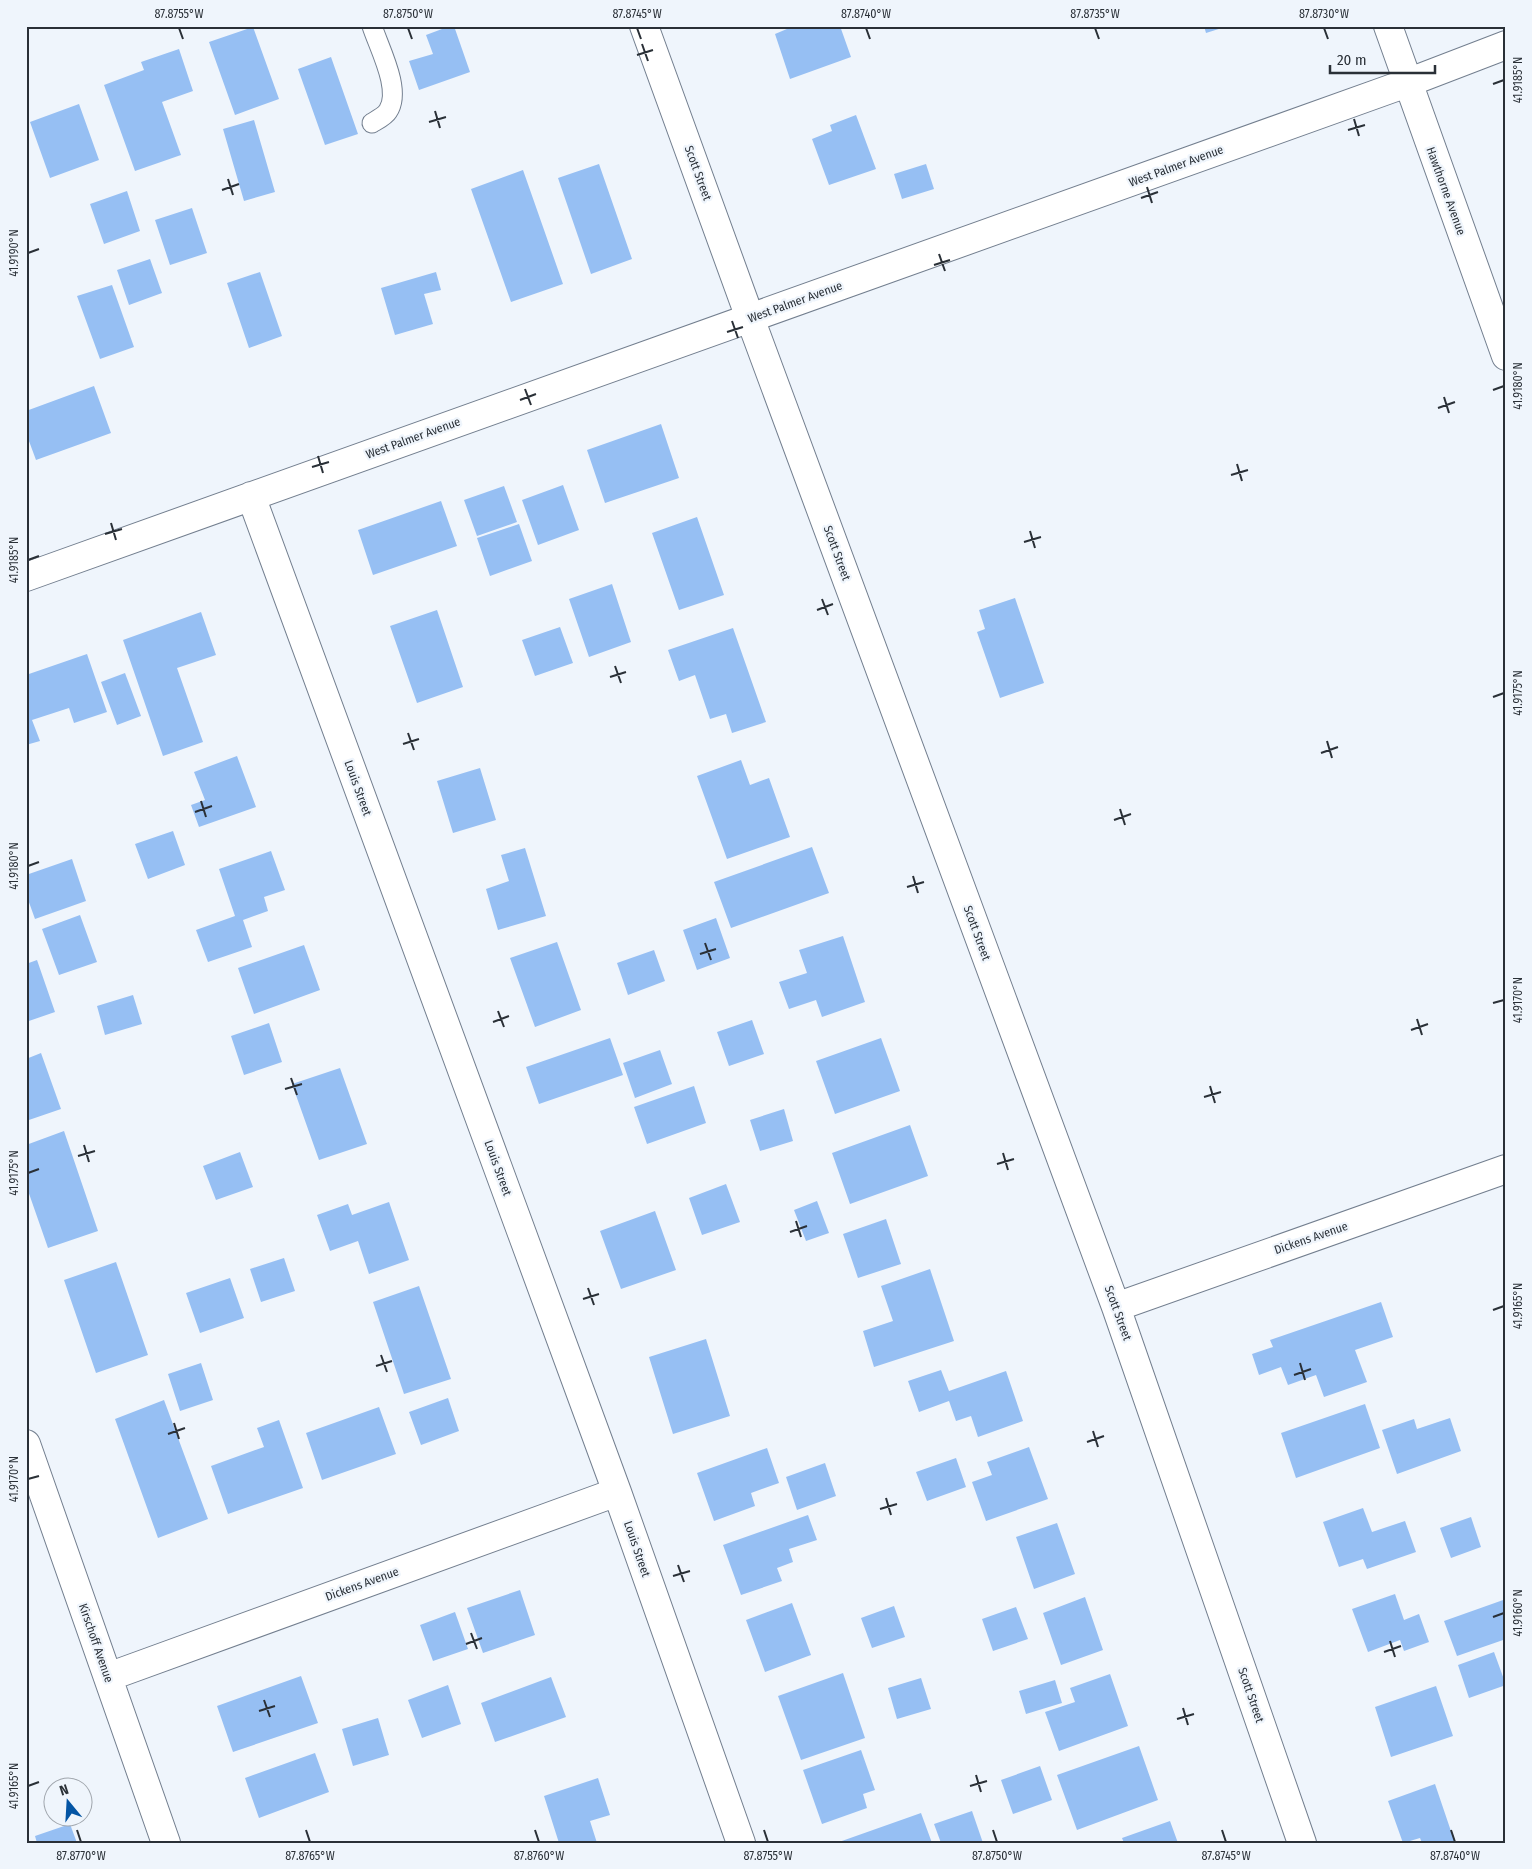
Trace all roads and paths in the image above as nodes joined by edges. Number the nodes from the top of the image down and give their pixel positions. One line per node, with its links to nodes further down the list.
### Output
1 (372, 26): 6 (lane)
2 (644, 26): 7 (street, Scott Street)
3 (1388, 26): 5 (street, Hawthorne Avenue)
4 (1506, 45): 5 (street, West Palmer Avenue)
5 (1407, 83): 7 (street, West Palmer Avenue); 8 (street, Hawthorne Avenue)
6 (372, 123)
7 (750, 318): 9 (street, West Palmer Avenue); 12 (street, Scott Street)
8 (1506, 356)
9 (251, 496): 10 (street, West Palmer Avenue); 14 (street, Louis Street)
10 (26, 576)
11 (1506, 1169): 12 (street, Dickens Avenue)
12 (1116, 1307): 18 (street, Scott Street)
13 (26, 1444): 15 (street, Kirschoff Avenue)
14 (616, 1492): 15 (street, Dickens Avenue); 17 (street, Louis Street)
15 (108, 1676): 16 (street, Kirschoff Avenue)
16 (166, 1843)
17 (740, 1843)
18 (1302, 1843)

